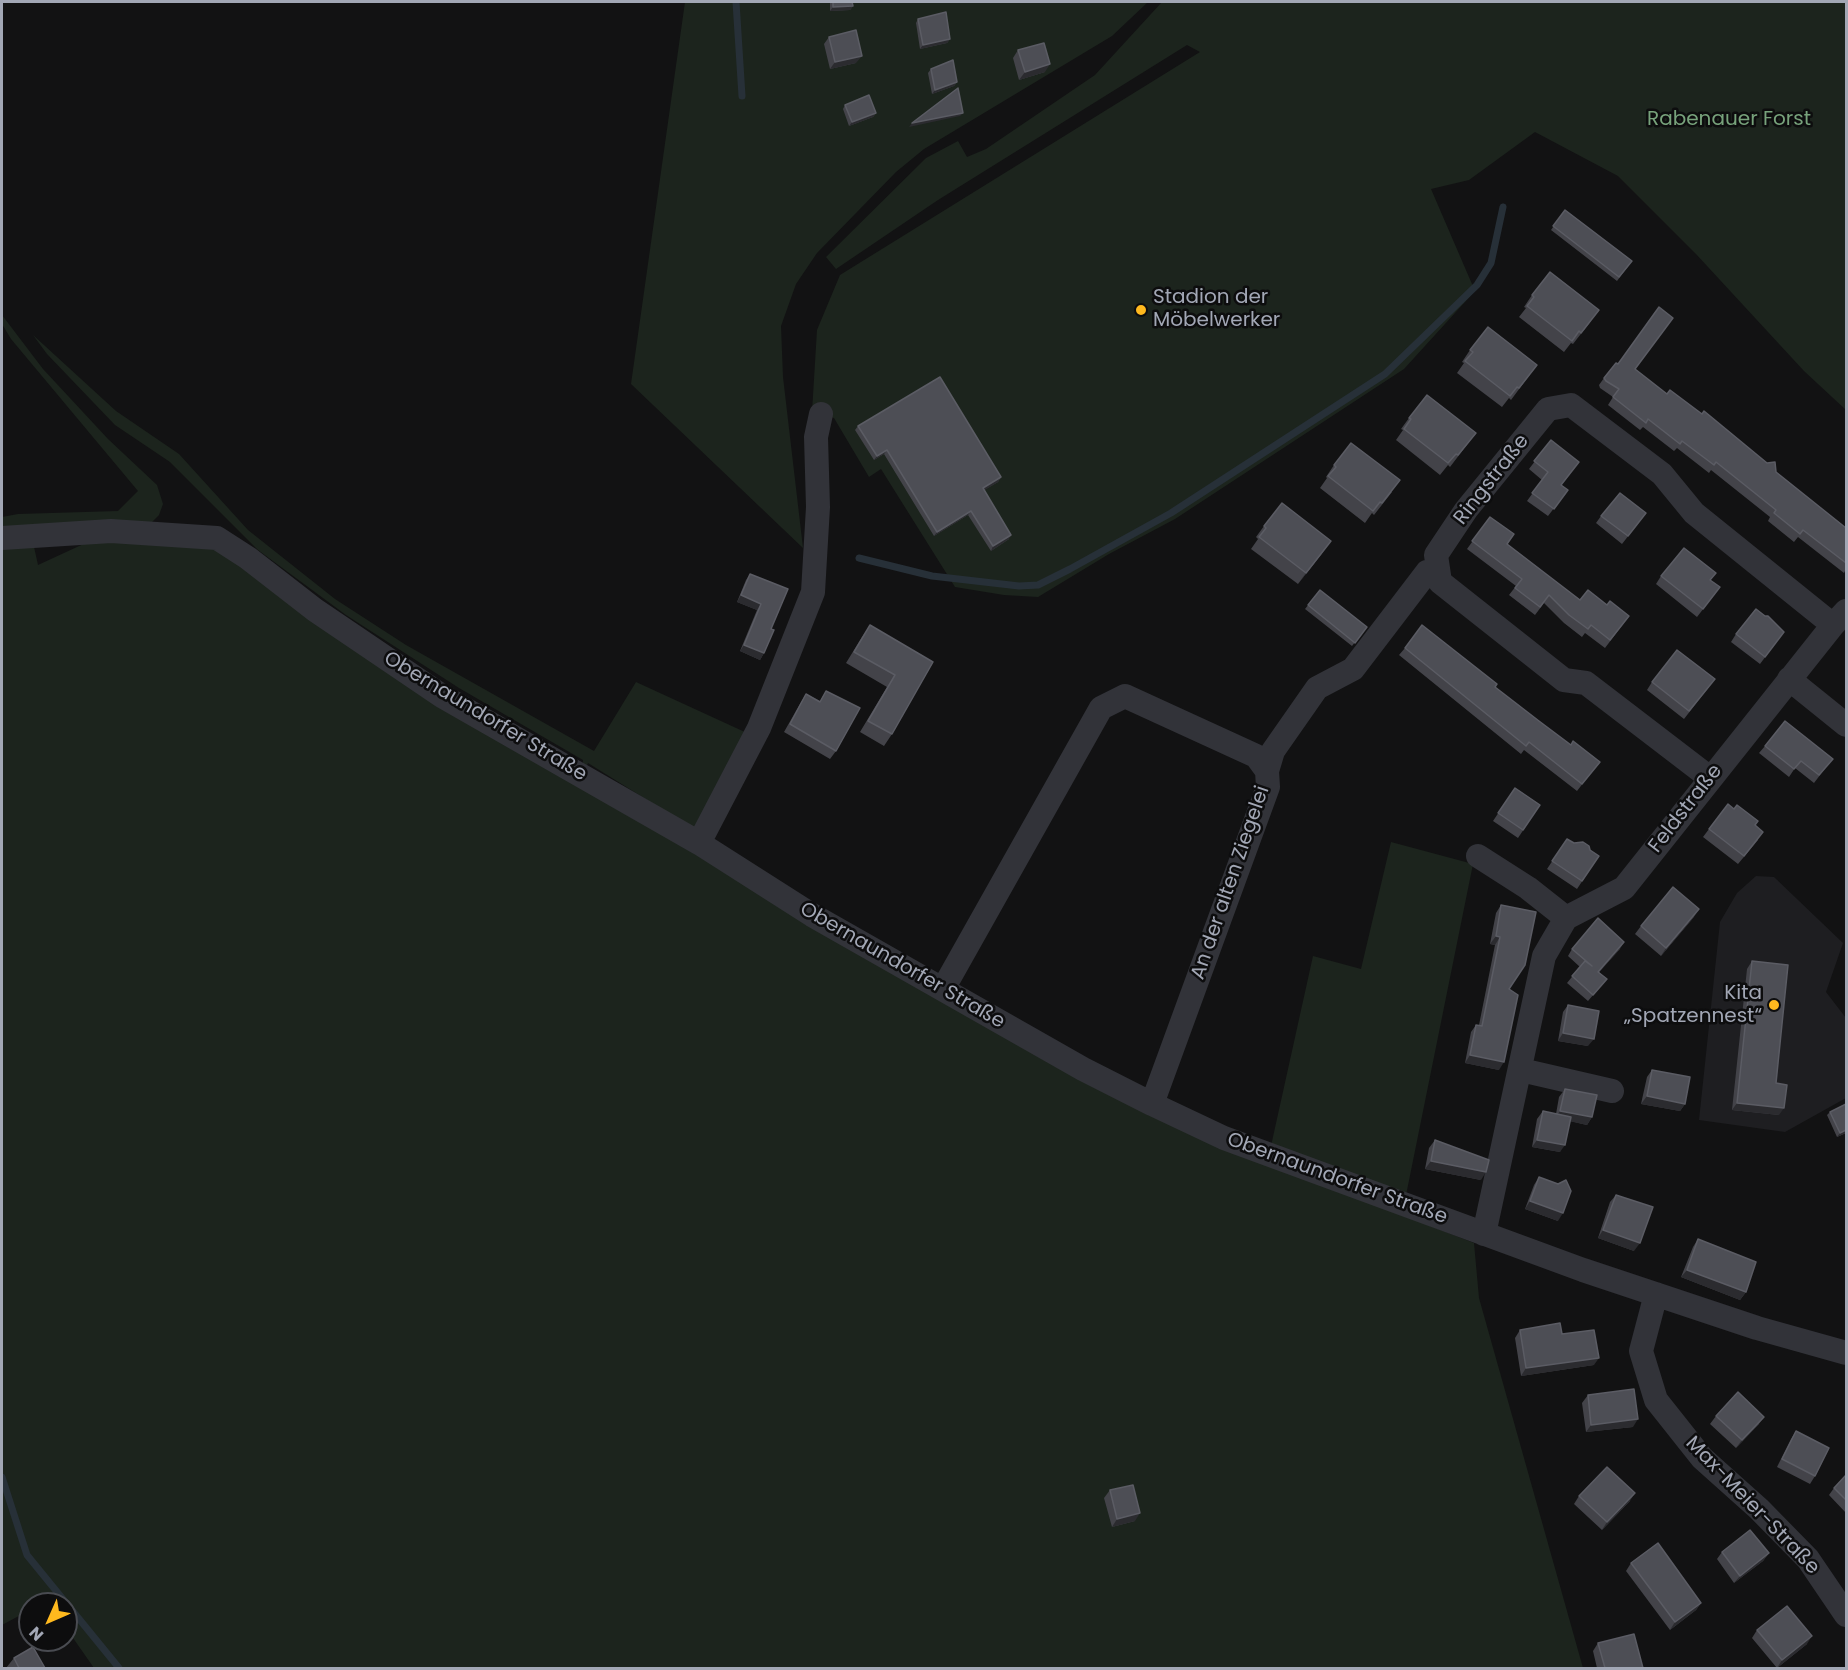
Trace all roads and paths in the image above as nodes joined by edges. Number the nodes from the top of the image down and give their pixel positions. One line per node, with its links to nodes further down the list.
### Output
1 (820, 414): 9 (street)
2 (2, 538): 9 (street, Obernaundorfer Straße)
3 (1427, 572): 7 (street)
4 (1840, 618): 5 (street, Feldstraße); 8 (street, Ringstraße)
5 (1789, 679): 6 (street); 8 (street, Feldstraße)
6 (1846, 725)
7 (1267, 771): 12 (street, An der alten Ziegelei); 15 (street, An der alten Ziegelei)
8 (1710, 778): 11 (street, Feldstraße)
9 (699, 843): 12 (street, Obernaundorfer Straße)
10 (1478, 856): 11 (street)
11 (1566, 918): 13 (street)
12 (943, 989): 15 (street, Obernaundorfer Straße)
13 (1521, 1070): 14 (street); 16 (street)
14 (1612, 1091)
15 (1152, 1104): 16 (street, Obernaundorfer Straße)
16 (1484, 1233): 17 (street, Obernaundorfer Straße)
17 (1656, 1294): 18 (street, Obernaundorfer Straße); 19 (street, Max-Meier-Straße)
18 (1846, 1353)
19 (1846, 1615)

